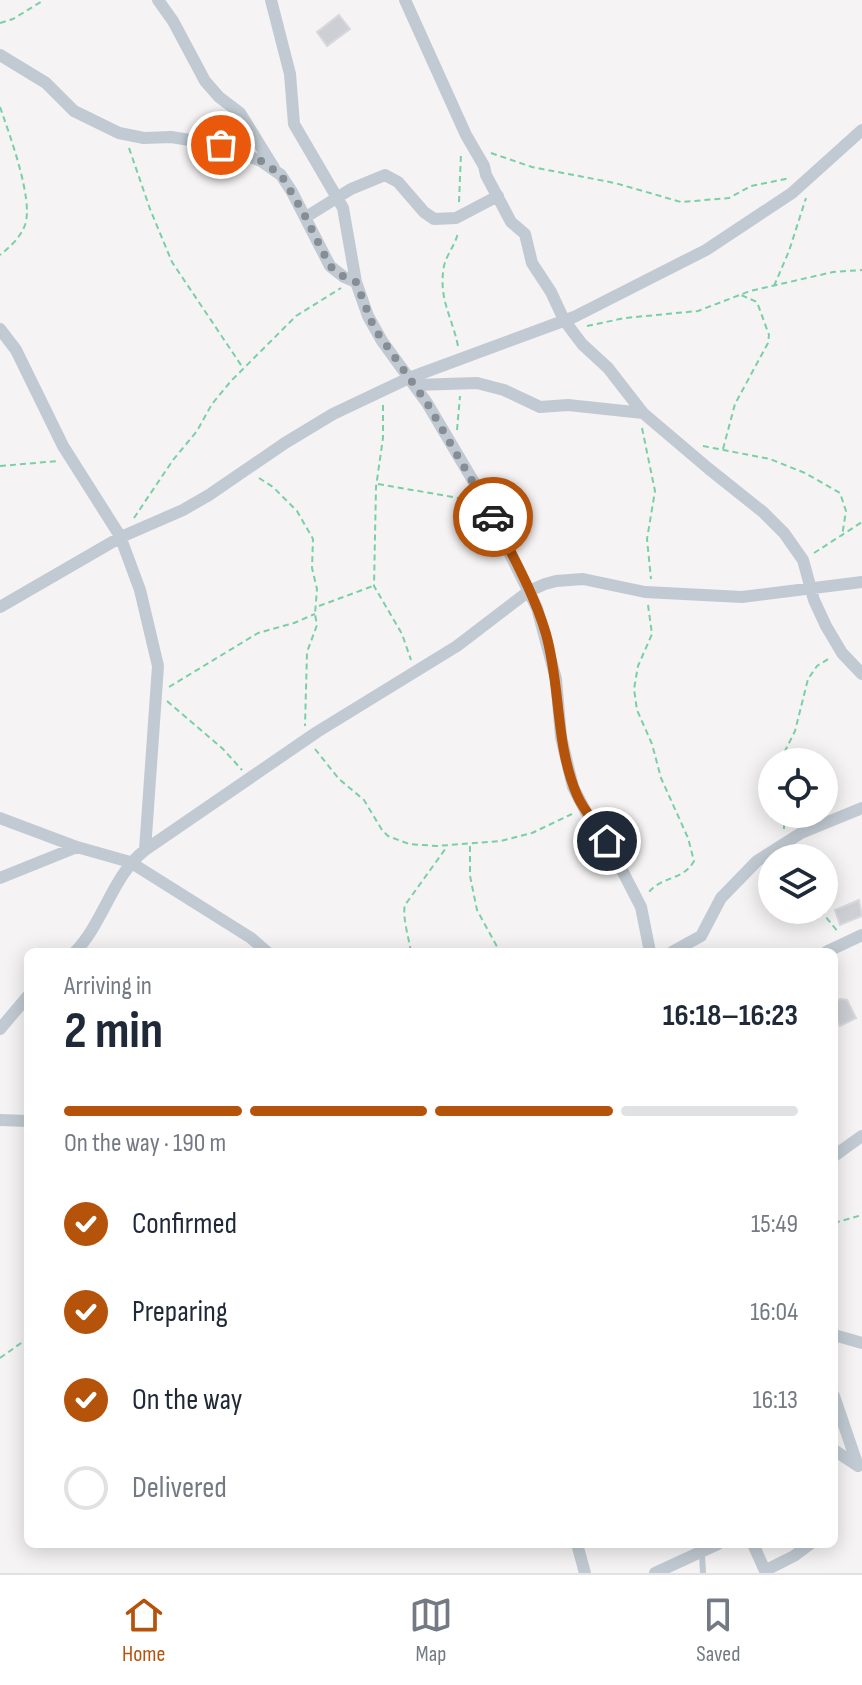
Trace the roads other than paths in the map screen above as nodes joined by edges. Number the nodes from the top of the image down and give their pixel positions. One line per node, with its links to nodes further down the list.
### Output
1 (158, 0): 6 (street)
2 (271, 0): 8 (street)
3 (405, 0): 7 (street)
4 (0, 55): 6 (street)
5 (862, 130): 11 (street)
6 (276, 171): 9 (street)
7 (498, 196): 8 (street); 11 (street)
8 (338, 198): 9 (street); 10 (street)
9 (306, 217): 10 (street)
10 (356, 282): 13 (street)
11 (567, 323): 13 (street); 14 (street)
12 (0, 329): 15 (street)
13 (412, 382): 14 (street); 15 (street); 18 (street)
14 (643, 413): 17 (street)
15 (122, 537): 19 (street); 24 (street)
16 (862, 582): 17 (street)
17 (812, 587): 18 (street); 20 (street)
18 (529, 591): 24 (street); 30 (street)
19 (0, 607)
20 (862, 674)
21 (862, 808): 31 (street)
22 (0, 818): 23 (street)
23 (77, 847): 25 (street); 26 (street)
24 (145, 850): 25 (street)
25 (130, 862): 28 (street); 29 (street)
26 (0, 878)
27 (858, 937): 32 (street)
28 (78, 948)
29 (262, 948)
30 (649, 948)
31 (679, 948)
32 (835, 948)
33 (24, 1001): 34 (street)
34 (0, 1029)
35 (0, 1120): 36 (street)
36 (24, 1121)
37 (862, 1136): 38 (street)
38 (838, 1153)
39 (838, 1336): 40 (street)
40 (862, 1343)
41 (838, 1407): 43 (street)
42 (838, 1455): 43 (street)
43 (860, 1468)
44 (578, 1548): 50 (street)
45 (712, 1548): 48 (street)
46 (755, 1548): 49 (street)
47 (805, 1548): 49 (street)
48 (702, 1554): 51 (street); 52 (lane)
49 (766, 1572)
50 (585, 1573)
51 (655, 1573)
52 (703, 1573)

